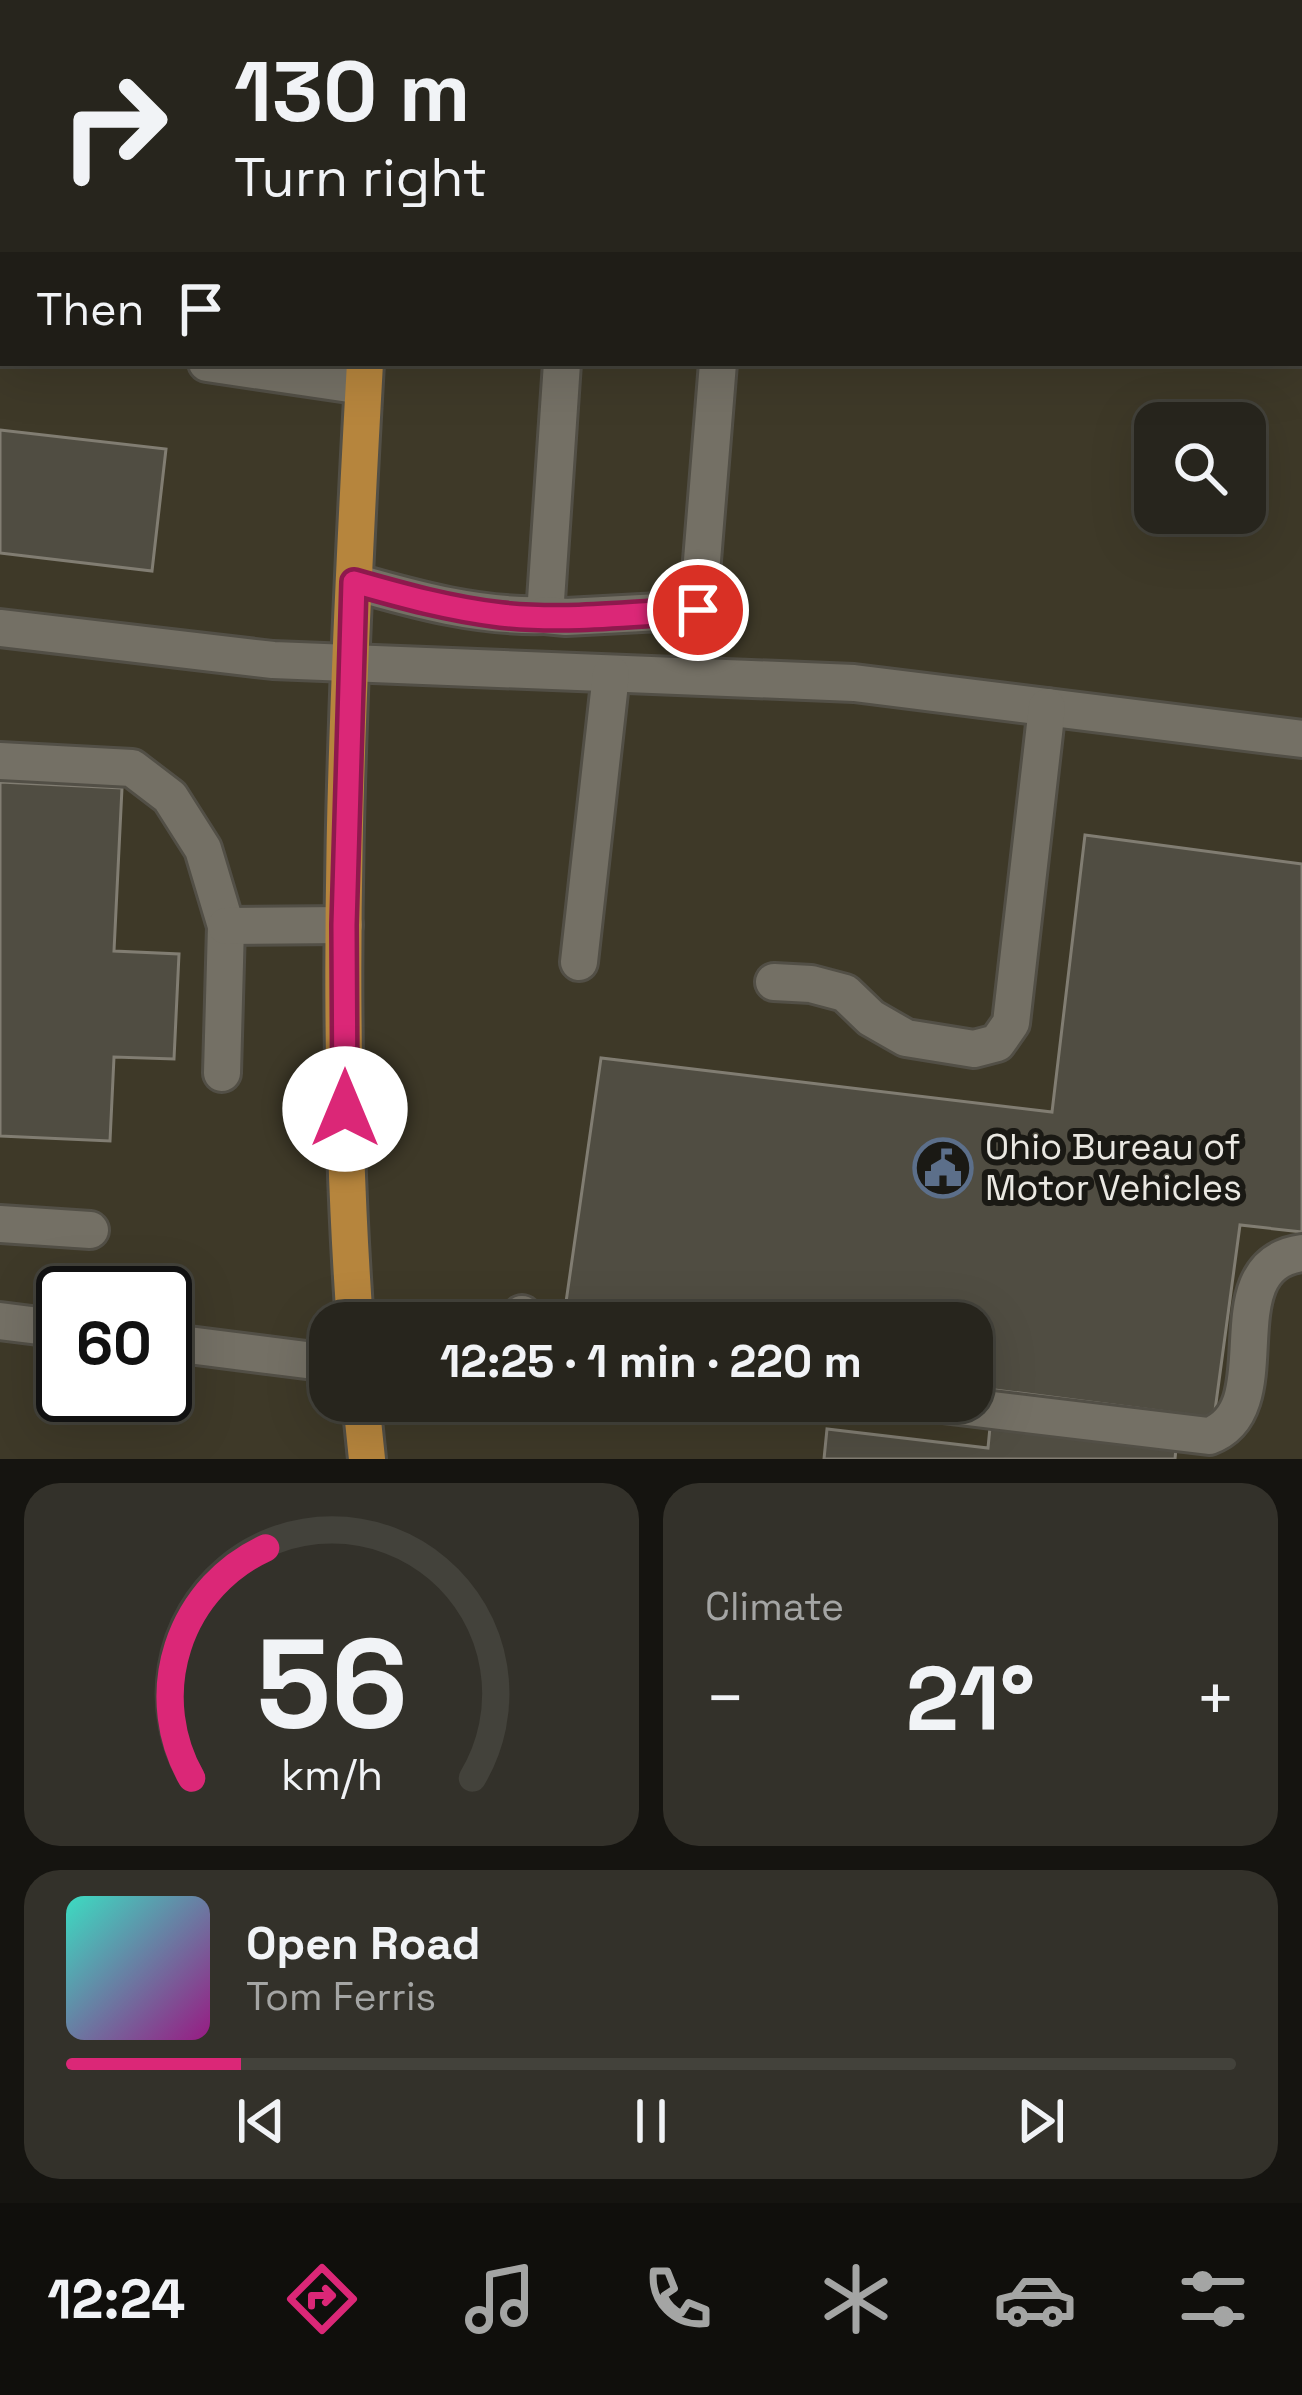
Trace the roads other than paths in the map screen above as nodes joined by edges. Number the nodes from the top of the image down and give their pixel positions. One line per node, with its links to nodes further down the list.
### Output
1 (250, 366): 4 (street)
2 (562, 366): 6 (street)
3 (718, 366): 6 (street)
4 (364, 374): 5 (main road)
5 (354, 582): 6 (street); 8 (main road)
6 (545, 615)
7 (0, 628): 8 (street)
8 (352, 662): 9 (street); 13 (main road)
9 (611, 674): 10 (street); 15 (street)
10 (1047, 706): 11 (street); 16 (street)
11 (1302, 739)
12 (0, 761): 14 (street)
13 (344, 925): 14 (street); 21 (main road)
14 (226, 926): 17 (street)
15 (579, 962)
16 (774, 982)
17 (222, 1073)
18 (0, 1224): 19 (street)
19 (90, 1230)
20 (1302, 1252): 26 (street)
21 (354, 1302)
22 (0, 1321): 23 (street)
23 (36, 1326)
24 (192, 1345): 25 (street)
25 (309, 1360)
26 (993, 1410)
27 (363, 1422): 28 (main road)
28 (367, 1459)

